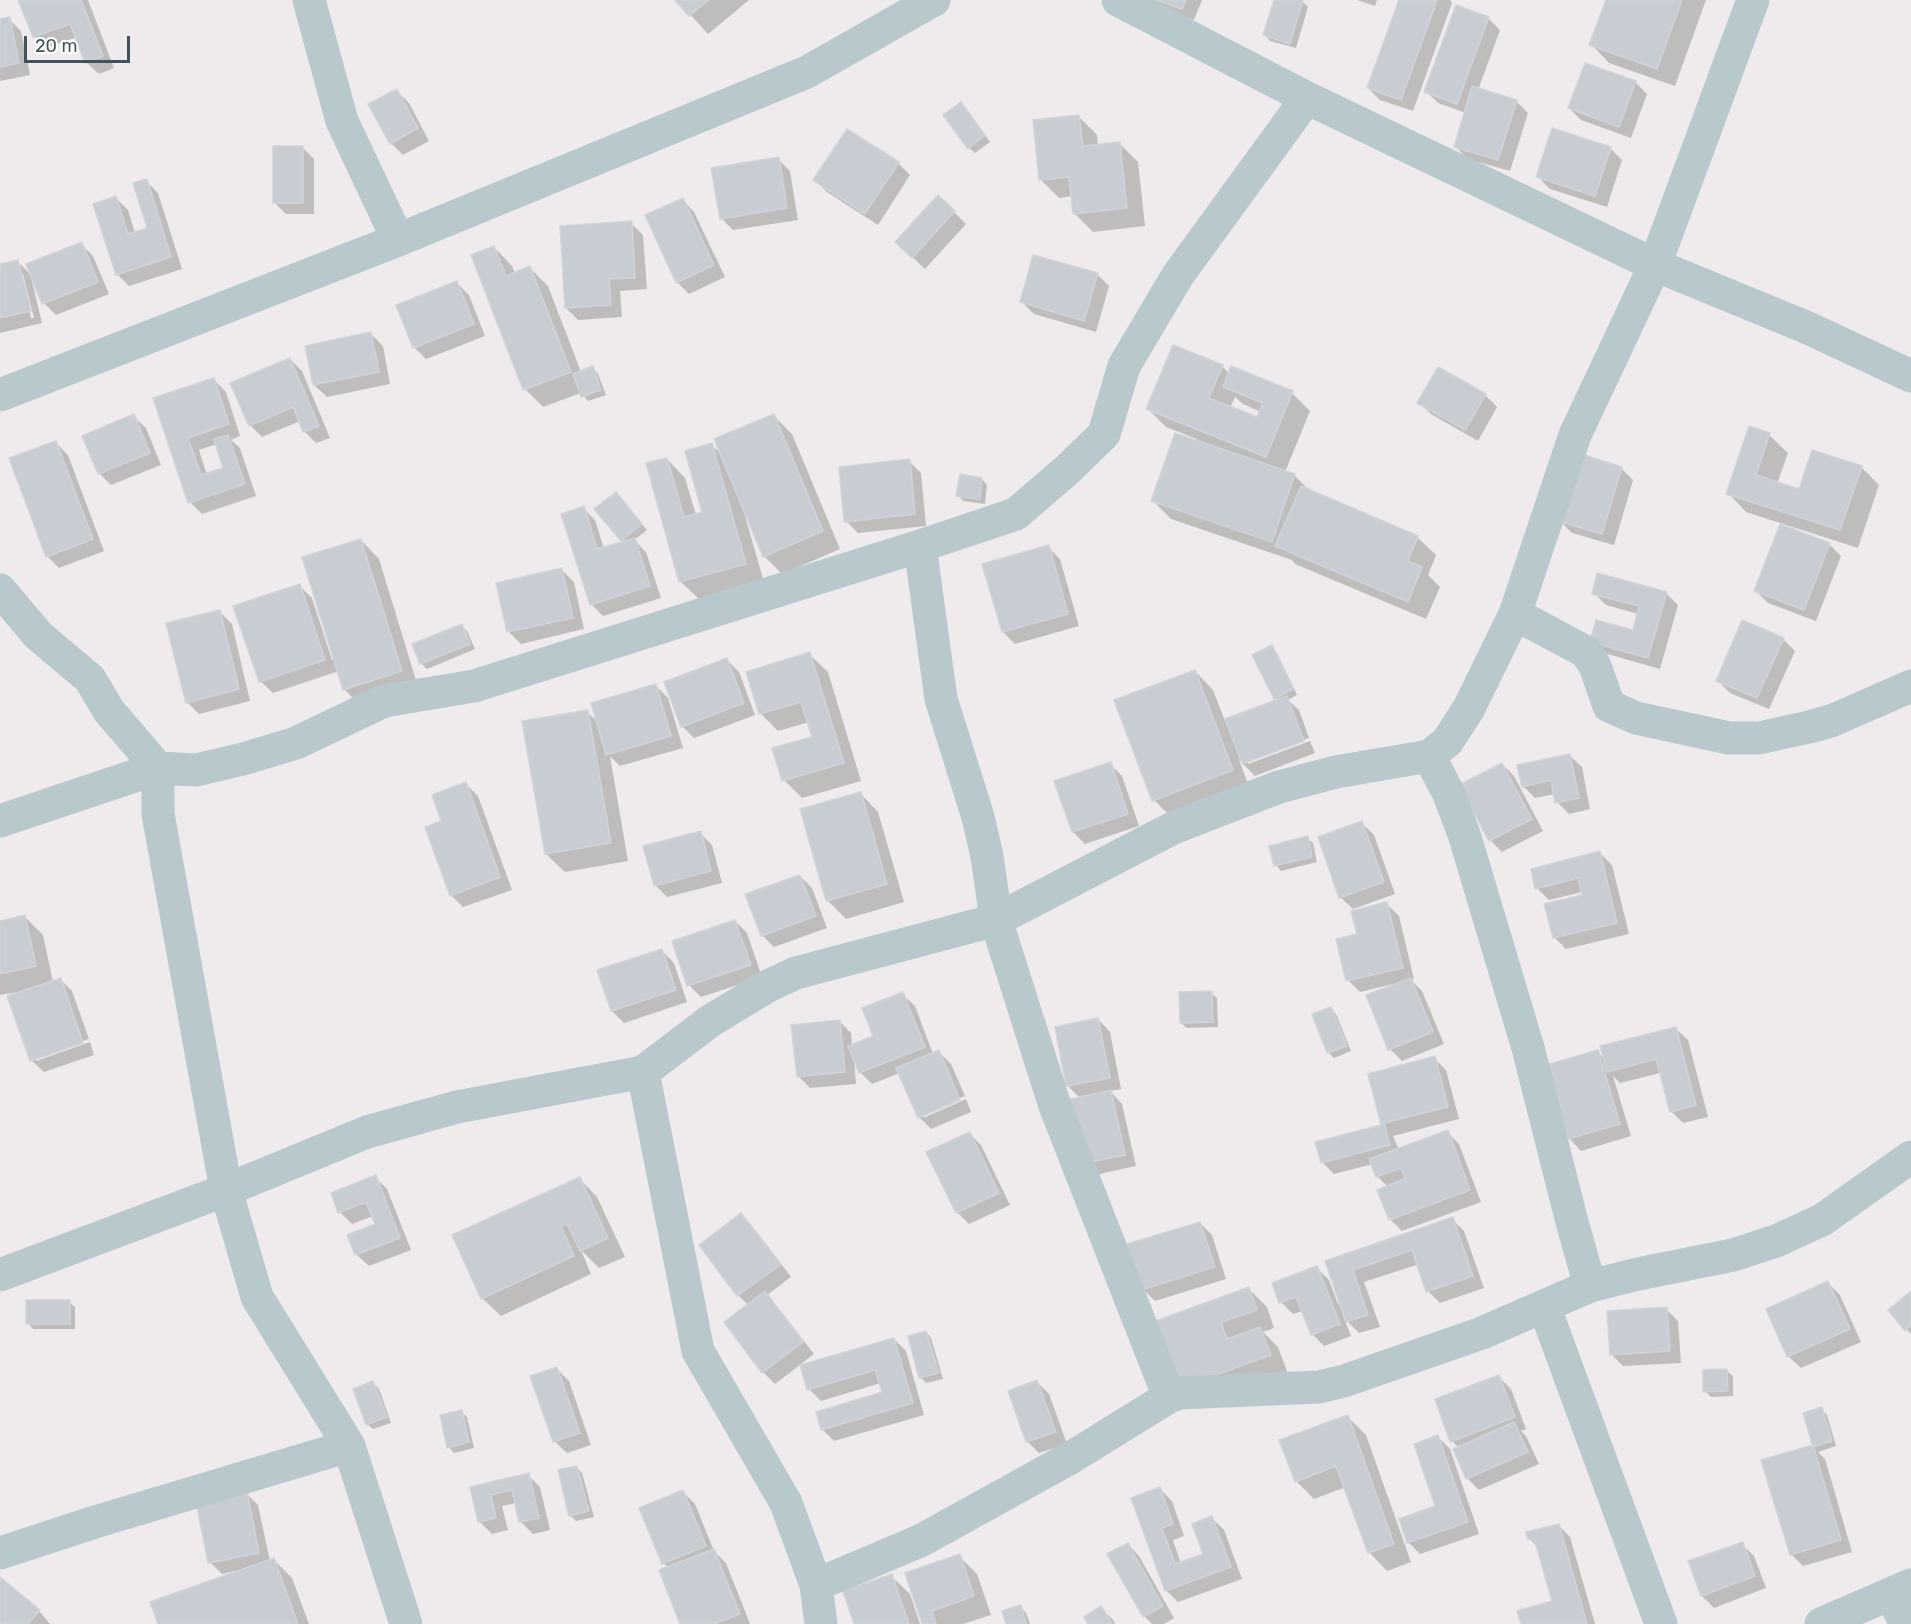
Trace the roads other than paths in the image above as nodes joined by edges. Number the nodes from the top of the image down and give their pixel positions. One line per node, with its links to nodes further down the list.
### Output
1 (309, 0): 6 (street)
2 (934, 0): 6 (street)
3 (1118, 0): 5 (street)
4 (1753, 0): 7 (street)
5 (1307, 98): 7 (street); 10 (street)
6 (398, 240): 9 (street)
7 (1655, 265): 8 (street); 12 (street)
8 (1911, 376)
9 (0, 395)
10 (920, 546): 15 (street); 17 (street)
11 (0, 590): 15 (street)
12 (1515, 614): 13 (street); 14 (street)
13 (1911, 686)
14 (1429, 756): 17 (street); 22 (street)
15 (158, 768): 16 (street); 20 (street)
16 (0, 821)
17 (996, 920): 18 (street); 24 (street)
18 (643, 1072): 20 (street); 27 (street)
19 (1911, 1157): 22 (street)
20 (226, 1190): 21 (street); 25 (street)
21 (0, 1275)
22 (1590, 1286): 23 (street)
23 (1544, 1306): 24 (street); 31 (street)
24 (1169, 1397): 27 (street)
25 (349, 1446): 26 (street); 29 (street)
26 (0, 1553)
27 (816, 1585): 30 (street)
28 (1901, 1590): 32 (street); 33 (street)
29 (406, 1624)
30 (821, 1624)
31 (1661, 1624)
32 (1821, 1624)
33 (1906, 1624)

